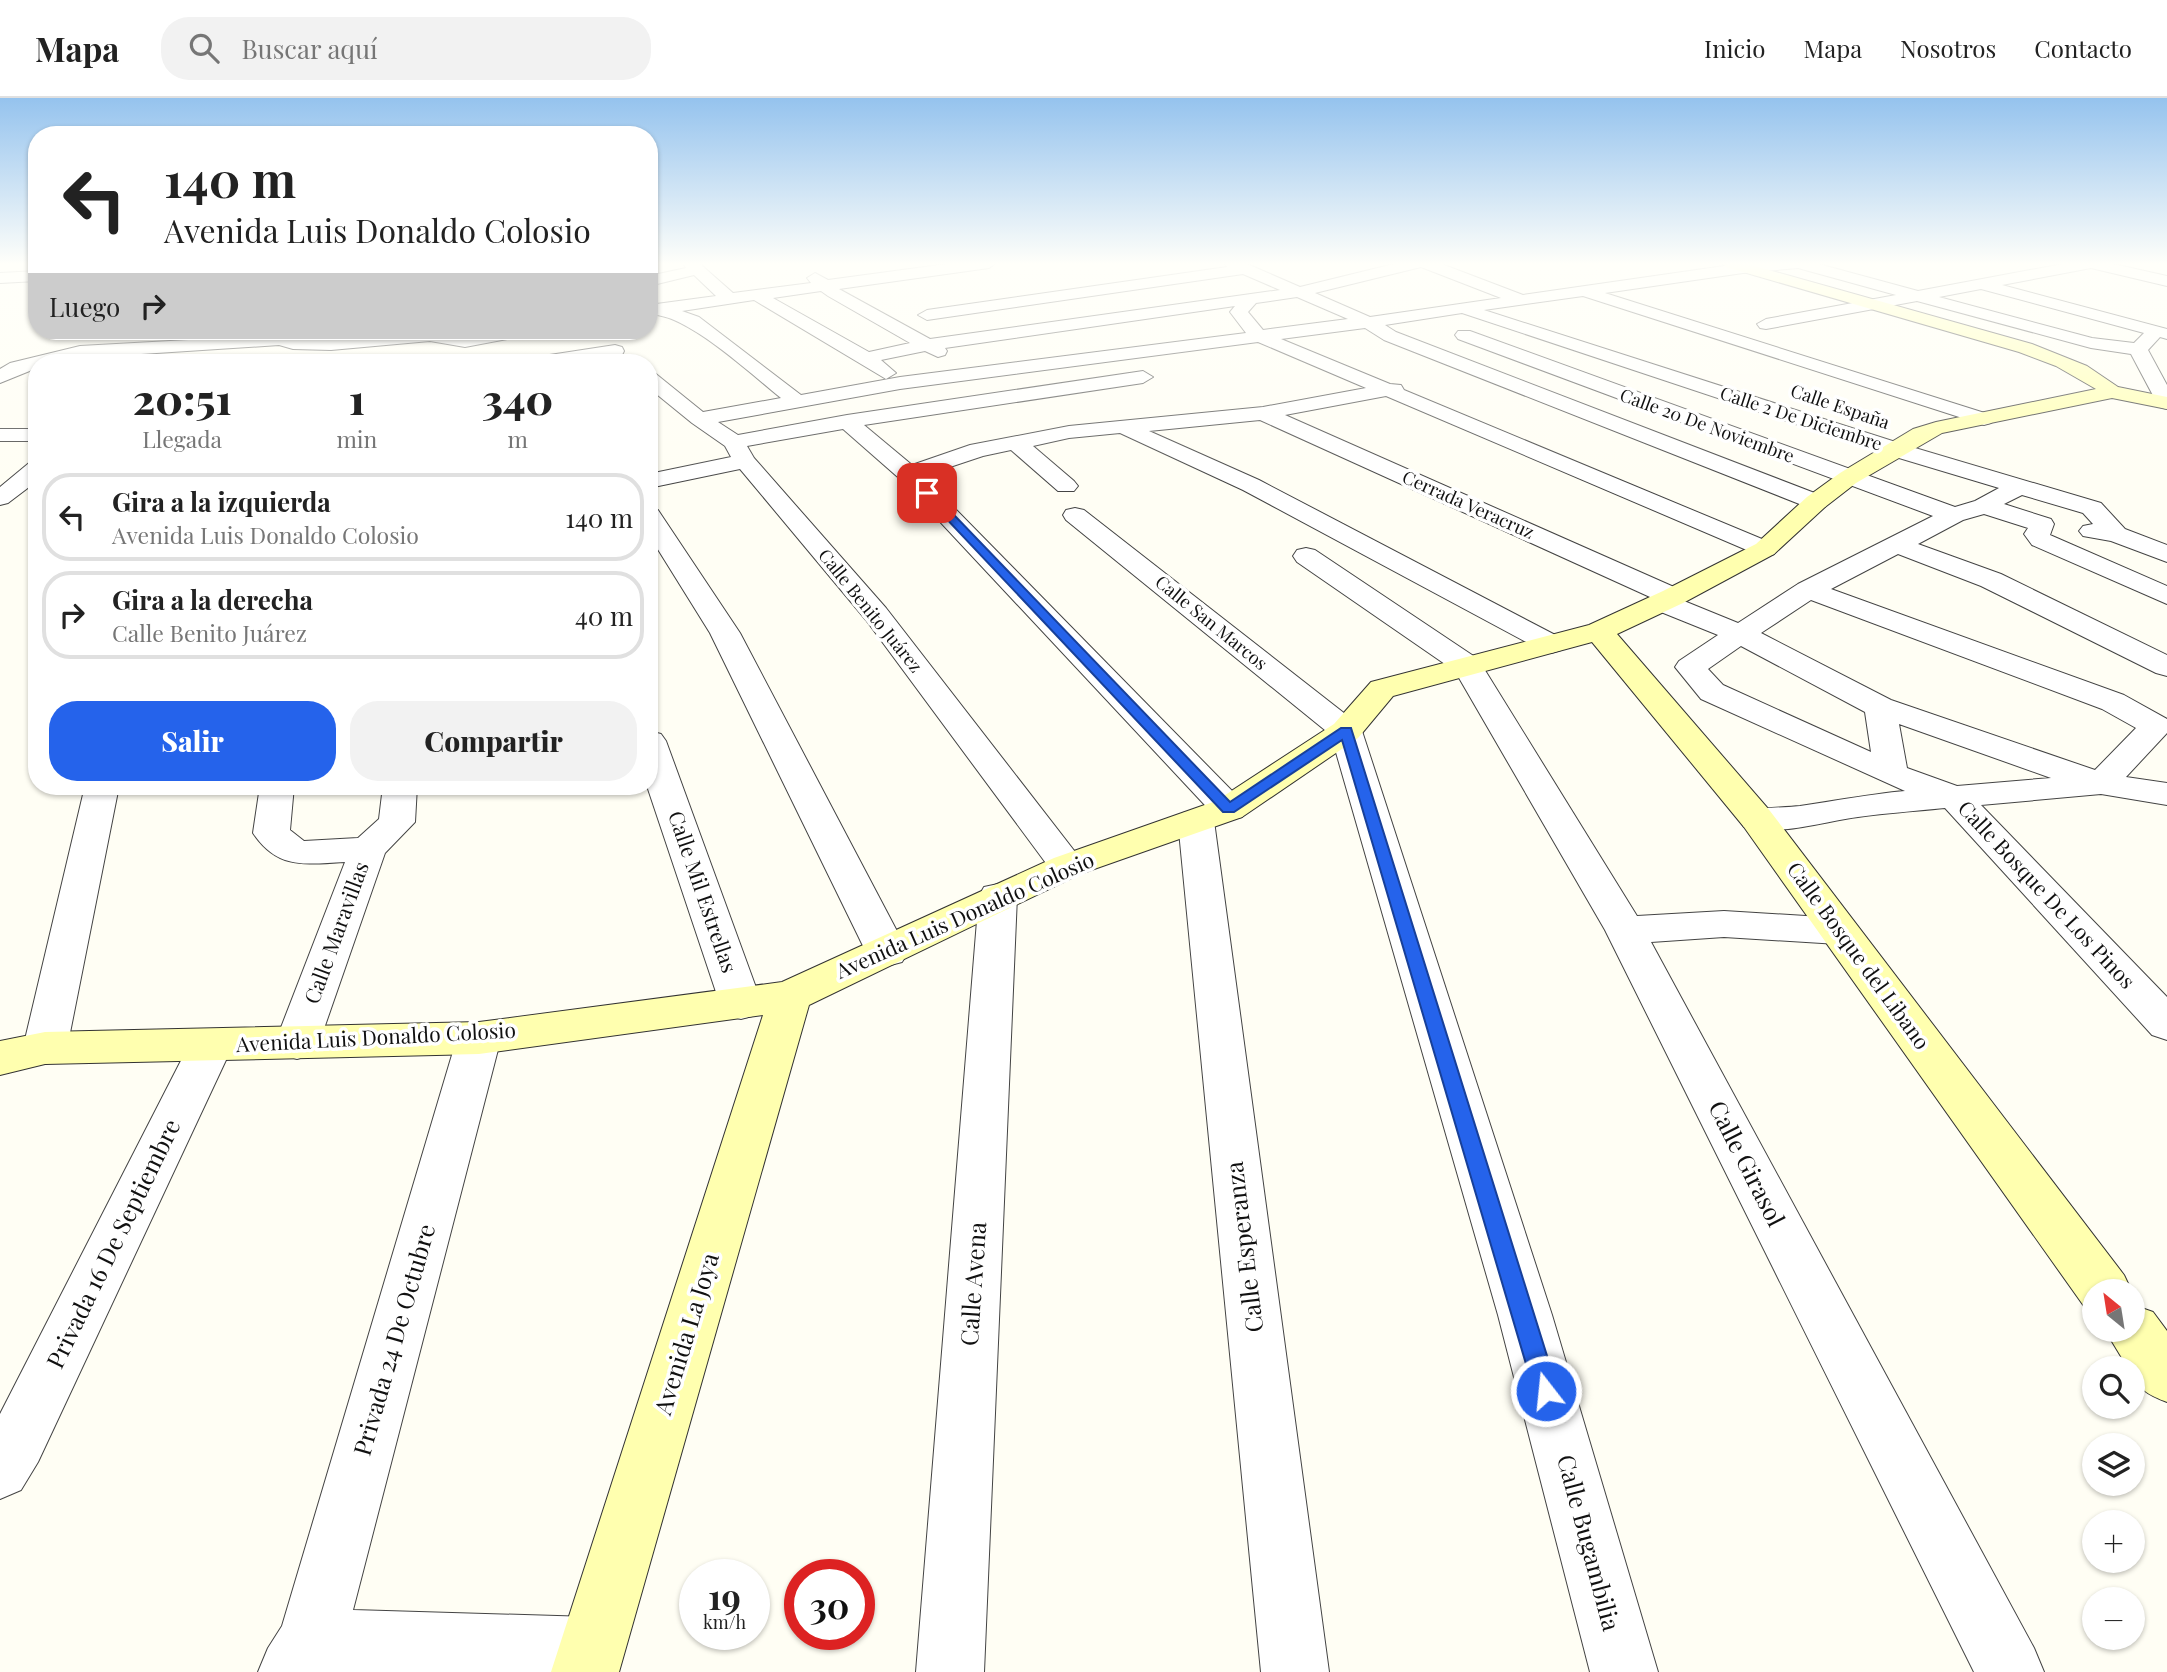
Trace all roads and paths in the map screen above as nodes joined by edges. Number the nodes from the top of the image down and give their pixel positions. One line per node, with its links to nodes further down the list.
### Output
1 (713, 336): 52 (street)
2 (828, 336): 38 (street)
3 (912, 336): 26 (street)
4 (989, 336): 26 (street)
5 (1246, 336): 27 (street)
6 (1260, 336): 36 (street)
7 (1391, 336): 37 (street)
8 (1467, 336): 49 (street, Calle 20 De Noviembre)
9 (1548, 336): 68 (street, Calle 2 De Diciembre)
10 (1722, 336): 57 (street)
11 (1984, 336): 48 (main road)
12 (2067, 336): 30 (street)
13 (2157, 336): 30 (street)
14 (79, 340): 28 (street)
15 (171, 340): 28 (street)
16 (178, 340): 32 (street)
17 (183, 340): 29 (street)
18 (267, 340): 29 (street)
19 (286, 340): 25 (street)
20 (376, 340): 25 (street)
21 (441, 340): 22 (street)
22 (461, 340)
23 (481, 340): 34 (street)
24 (602, 340): 35 (street)
25 (360, 342): 33 (street)
26 (927, 345): 38 (street); 42 (street)
27 (1140, 351): 42 (street); 50 (street)
28 (80, 352): 31 (street)
29 (233, 353)
30 (2141, 353): 40 (street); 53 (street)
31 (71, 354)
32 (166, 354)
33 (367, 354)
34 (497, 354)
35 (619, 354)
36 (1305, 355): 39 (street); 47 (street)
37 (1441, 356): 47 (street); 51 (street)
38 (866, 358): 44 (street)
39 (1267, 360)
40 (2167, 364)
41 (28, 367): 43 (street)
42 (976, 373): 44 (street); 50 (street)
43 (6, 380)
44 (900, 383): 46 (street)
45 (658, 386): 56 (street, Calle Benito Juárez)
46 (856, 391): 52 (street); 55 (street)
47 (1392, 391): 54 (street); 85 (street)
48 (2112, 392): 53 (main road); 57 (main road, Avenida Luis Donaldo Colosio)
49 (1619, 393): 51 (street); 73 (street, Calle 20 De Noviembre)
50 (1021, 395): 55 (street)
51 (1553, 401): 77 (street)
52 (798, 402): 56 (street)
53 (2167, 403)
54 (1263, 413): 60 (street); 90 (street, Cerrada Veracruz)
55 (885, 415): 58 (street); 61 (street)
56 (699, 419): 69 (street, Calle Benito Juárez)
57 (1984, 419): 62 (main road, Avenida Luis Donaldo Colosio)
58 (848, 421): 69 (street); 70 (street)
59 (1895, 426): 62 (street, Calle España)
60 (1125, 427): 66 (street); 84 (street)
61 (923, 431)
62 (1921, 434): 68 (main road, Avenida Luis Donaldo Colosio)
63 (0, 435): 64 (street)
64 (28, 435)
65 (947, 442): 67 (street)
66 (1015, 442): 67 (street); 75 (street)
67 (978, 450): 70 (street)
68 (1897, 450): 73 (main road, Avenida Luis Donaldo Colosio); 74 (street, Calle 2 De Diciembre)
69 (740, 452): 72 (street); 109 (street, Calle Benito Juárez)
70 (908, 474): 106 (street)
71 (20, 478): 76 (street)
72 (658, 478)
73 (1848, 478): 77 (main road, Avenida Luis Donaldo Colosio); 80 (street, Calle 20 De Noviembre)
74 (2022, 485): 78 (street); 82 (street, Calle 2 De Diciembre)
75 (1066, 486)
76 (0, 498)
77 (1816, 502): 85 (main road, Avenida Luis Donaldo Colosio)
78 (1984, 506): 80 (street); 86 (street)
79 (1076, 514): 97 (street, Calle San Marcos)
80 (1954, 514): 83 (street)
81 (658, 529): 113 (street)
82 (2116, 534): 86 (street); 87 (street)
83 (1897, 545): 86 (street); 88 (street)
84 (1369, 548): 93 (street); 94 (street)
85 (1765, 549): 90 (main road, Avenida Luis Donaldo Colosio)
86 (2021, 553): 89 (street); 95 (street)
87 (2167, 554)
88 (1808, 590): 92 (street); 100 (street)
89 (2167, 596)
90 (1667, 600): 91 (main road, Avenida Luis Donaldo Colosio); 92 (street, Cerrada Veracruz)
91 (1599, 631): 93 (main road, Avenida Luis Donaldo Colosio); 107 (main road, Calle Bosque del Libano)
92 (1740, 634): 96 (street); 99 (street)
93 (1551, 644): 94 (main road, Avenida Luis Donaldo Colosio)
94 (1467, 665): 97 (main road, Avenida Luis Donaldo Colosio); 111 (street, Calle Girasol)
95 (2167, 667)
96 (1880, 707): 99 (street); 100 (street)
97 (1346, 731): 106 (main road, Avenida Luis Donaldo Colosio); 129 (street, Calle Bugambilia)
98 (658, 761): 114 (street, Calle Mil Estrellas)
99 (1891, 774): 105 (street)
100 (2101, 785): 101 (street); 105 (street)
101 (2167, 794)
102 (100, 795): 119 (street)
103 (276, 795): 108 (street, Calle Maravillas)
104 (399, 795): 108 (street)
105 (1954, 797): 107 (street); 115 (street, Calle Bosque De Los Pinos)
106 (1212, 815): 109 (main road, Avenida Luis Donaldo Colosio); 128 (street, Calle Esperanza)
107 (1757, 819): 112 (main road, Calle Bosque del Libano)
108 (368, 849): 117 (street, Calle Maravillas)
109 (1067, 866): 110 (main road, Avenida Luis Donaldo Colosio)
110 (998, 896): 113 (main road, Avenida Luis Donaldo Colosio); 127 (street, Calle Avena)
111 (1625, 930): 112 (street); 130 (street, Calle Girasol)
112 (1838, 931): 121 (main road, Calle Bosque del Libano)
113 (887, 951): 114 (main road, Avenida Luis Donaldo Colosio)
114 (765, 1000): 116 (main road, Avenida Luis Donaldo Colosio); 126 (main road, Avenida La Joya)
115 (2167, 1024)
116 (479, 1038): 117 (main road, Avenida Luis Donaldo Colosio); 125 (street, Privada 24 De Octubre)
117 (297, 1043): 118 (main road, Avenida Luis Donaldo Colosio)
118 (211, 1045): 119 (main road, Avenida Luis Donaldo Colosio); 124 (street, Privada 16 De Septiembre)
119 (46, 1048): 120 (main road, Avenida Luis Donaldo Colosio)
120 (0, 1058)
121 (2095, 1279)
122 (2142, 1342): 123 (main road)
123 (2167, 1376)
124 (6, 1448)
125 (301, 1657): 126 (street)
126 (588, 1662)
127 (950, 1672)
128 (1295, 1672)
129 (1624, 1672)
130 (2010, 1672)

